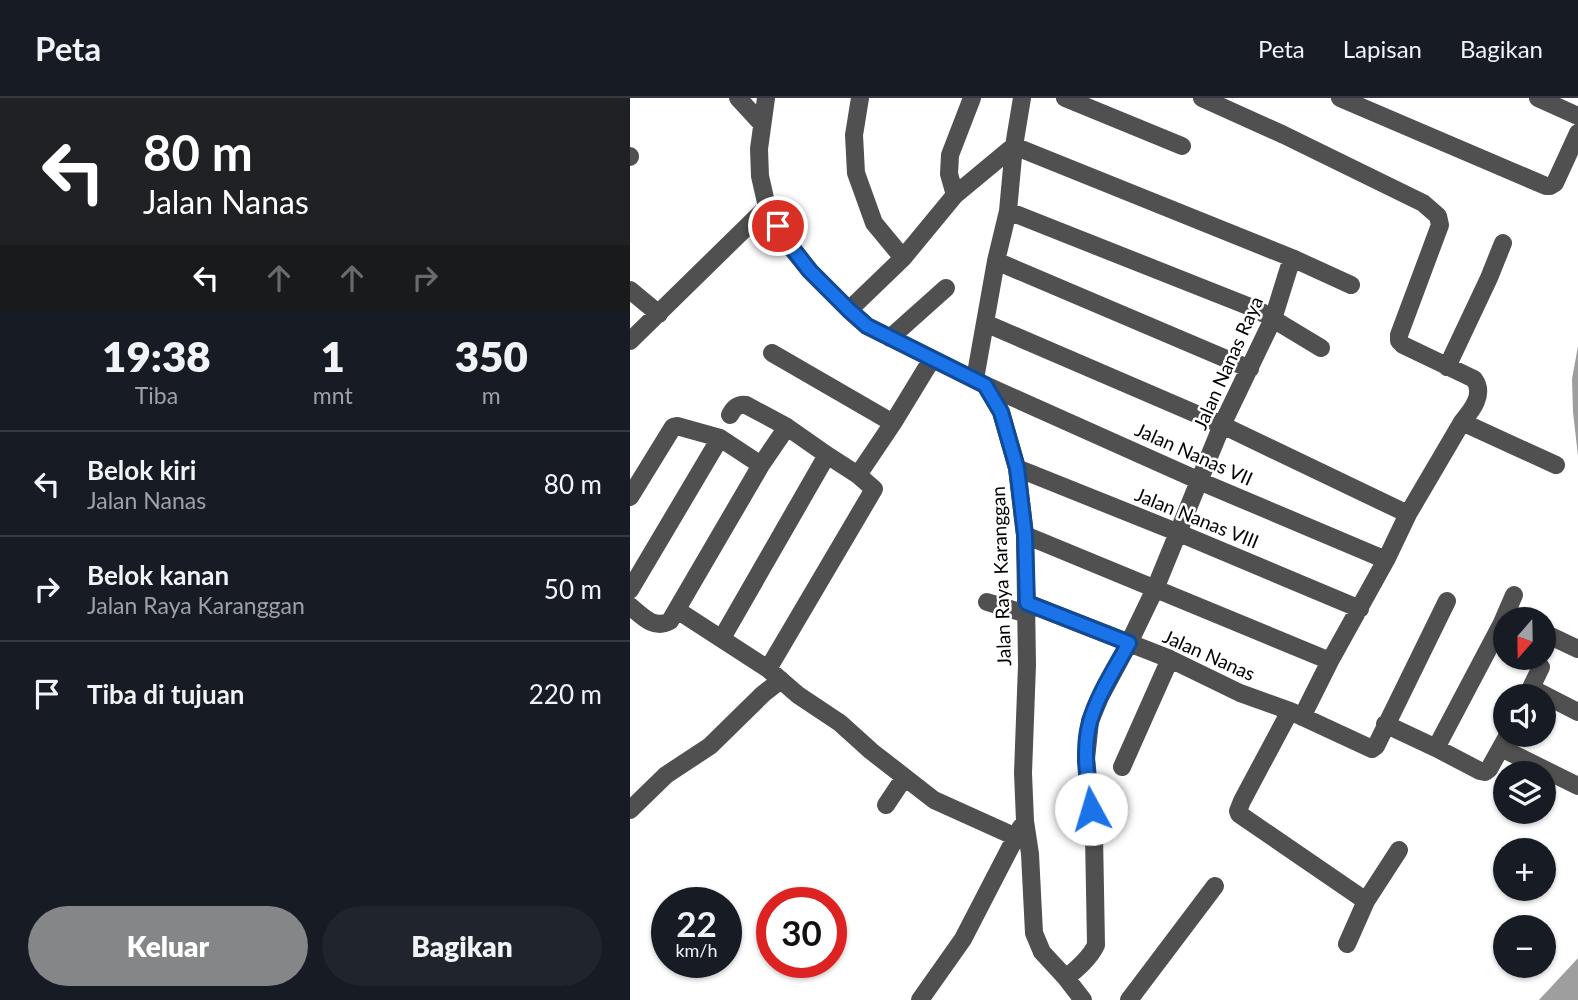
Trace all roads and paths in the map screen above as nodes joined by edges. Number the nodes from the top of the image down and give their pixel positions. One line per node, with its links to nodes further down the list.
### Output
1 (738, 98): 12 (street)
2 (766, 98): 12 (street)
3 (860, 98): 20 (street)
4 (972, 98): 16 (street)
5 (1022, 98): 14 (street)
6 (1065, 98): 15 (street)
7 (1202, 98): 35 (street)
8 (1340, 98): 10 (street)
9 (1538, 98): 11 (street)
10 (1370, 104): 13 (street)
11 (1578, 116)
12 (761, 123): 17 (street)
13 (1578, 133)
14 (1014, 146): 16 (street); 18 (street); 21 (street)
15 (1182, 146)
16 (954, 195): 20 (street)
17 (767, 207): 26 (street); 27 (street)
18 (1008, 211): 22 (street); 28 (street)
19 (1503, 243): 35 (street)
20 (903, 258): 26 (street)
21 (1292, 258): 23 (street); 28 (street, Jalan Nanas Raya)
22 (996, 261): 29 (street); 36 (street)
23 (1351, 285)
24 (946, 288): 30 (street)
25 (630, 290): 27 (street)
26 (849, 310): 30 (street)
27 (659, 314): 31 (street)
28 (1273, 319): 32 (street); 36 (street, Jalan Nanas Raya)
29 (985, 323): 37 (street); 41 (street)
30 (890, 338): 34 (street)
31 (630, 341)
32 (1321, 348)
33 (772, 354): 40 (street)
34 (932, 359): 37 (street); 40 (street)
35 (1447, 367): 39 (street)
36 (1250, 369): 41 (street, Jalan Nanas Raya)
37 (980, 382): 47 (street, Jalan Raya Karanggan); 49 (street, Jalan Nanas VII)
38 (730, 415): 42 (street)
39 (1462, 422): 46 (street); 51 (street)
40 (893, 424): 48 (street)
41 (1222, 425): 49 (street, Jalan Nanas Raya); 51 (street)
42 (787, 427): 44 (street); 45 (street)
43 (720, 438): 45 (street); 50 (street); 56 (street)
44 (827, 455): 48 (street); 65 (street)
45 (761, 465): 64 (street)
46 (1556, 465)
47 (1017, 468): 52 (street, Jalan Nanas VIII); 53 (street, Jalan Raya Karanggan)
48 (858, 475): 72 (street)
49 (1200, 480): 52 (street, Jalan Nanas Raya); 54 (street, Jalan Nanas VII)
50 (630, 497)
51 (1408, 514): 54 (street)
52 (1179, 533): 55 (street, Jalan Nanas Raya); 63 (street, Jalan Nanas VIII)
53 (1025, 535): 55 (street); 62 (street, Jalan Raya Karanggan)
54 (1386, 560): 63 (street)
55 (1154, 589): 67 (street, Jalan Nanas Raya); 71 (street)
56 (630, 590)
57 (1514, 595): 61 (street)
58 (1447, 601): 76 (street)
59 (987, 602): 62 (street, Jalan Nanas)
60 (630, 606): 64 (street)
61 (1510, 607)
62 (1027, 608): 67 (street, Jalan Nanas); 85 (street, Jalan Raya Karanggan)
63 (1360, 609): 71 (street)
64 (677, 610): 65 (street)
65 (722, 638): 72 (street)
66 (1556, 639): 69 (street)
67 (1129, 643): 70 (street, Jalan Nanas); 91 (street, Jalan Nanas Raya)
68 (1493, 644): 79 (street)
69 (1578, 649)
70 (1170, 659): 75 (street, Jalan Nanas); 80 (street)
71 (1330, 661): 75 (street)
72 (774, 674): 81 (street); 84 (street)
73 (1556, 703): 74 (street)
74 (1578, 712)
75 (1296, 714): 76 (street, Jalan Nanas); 89 (street)
76 (1385, 724): 79 (street)
77 (1501, 747): 79 (street)
78 (1514, 747): 82 (street)
79 (1436, 748)
80 (1122, 767)
81 (904, 778): 83 (street); 86 (street)
82 (1578, 786)
83 (886, 805)
84 (630, 810)
85 (1025, 821): 86 (street); 91 (street, Jalan Raya Karanggan)
86 (1016, 837): 92 (street)
87 (1399, 850): 89 (street)
88 (1215, 886): 94 (street)
89 (1366, 901): 90 (street)
90 (1347, 944)
91 (1066, 978): 93 (street, Jalan Raya Karanggan)
92 (920, 1000)
93 (1083, 1000)
94 (1129, 1000)

